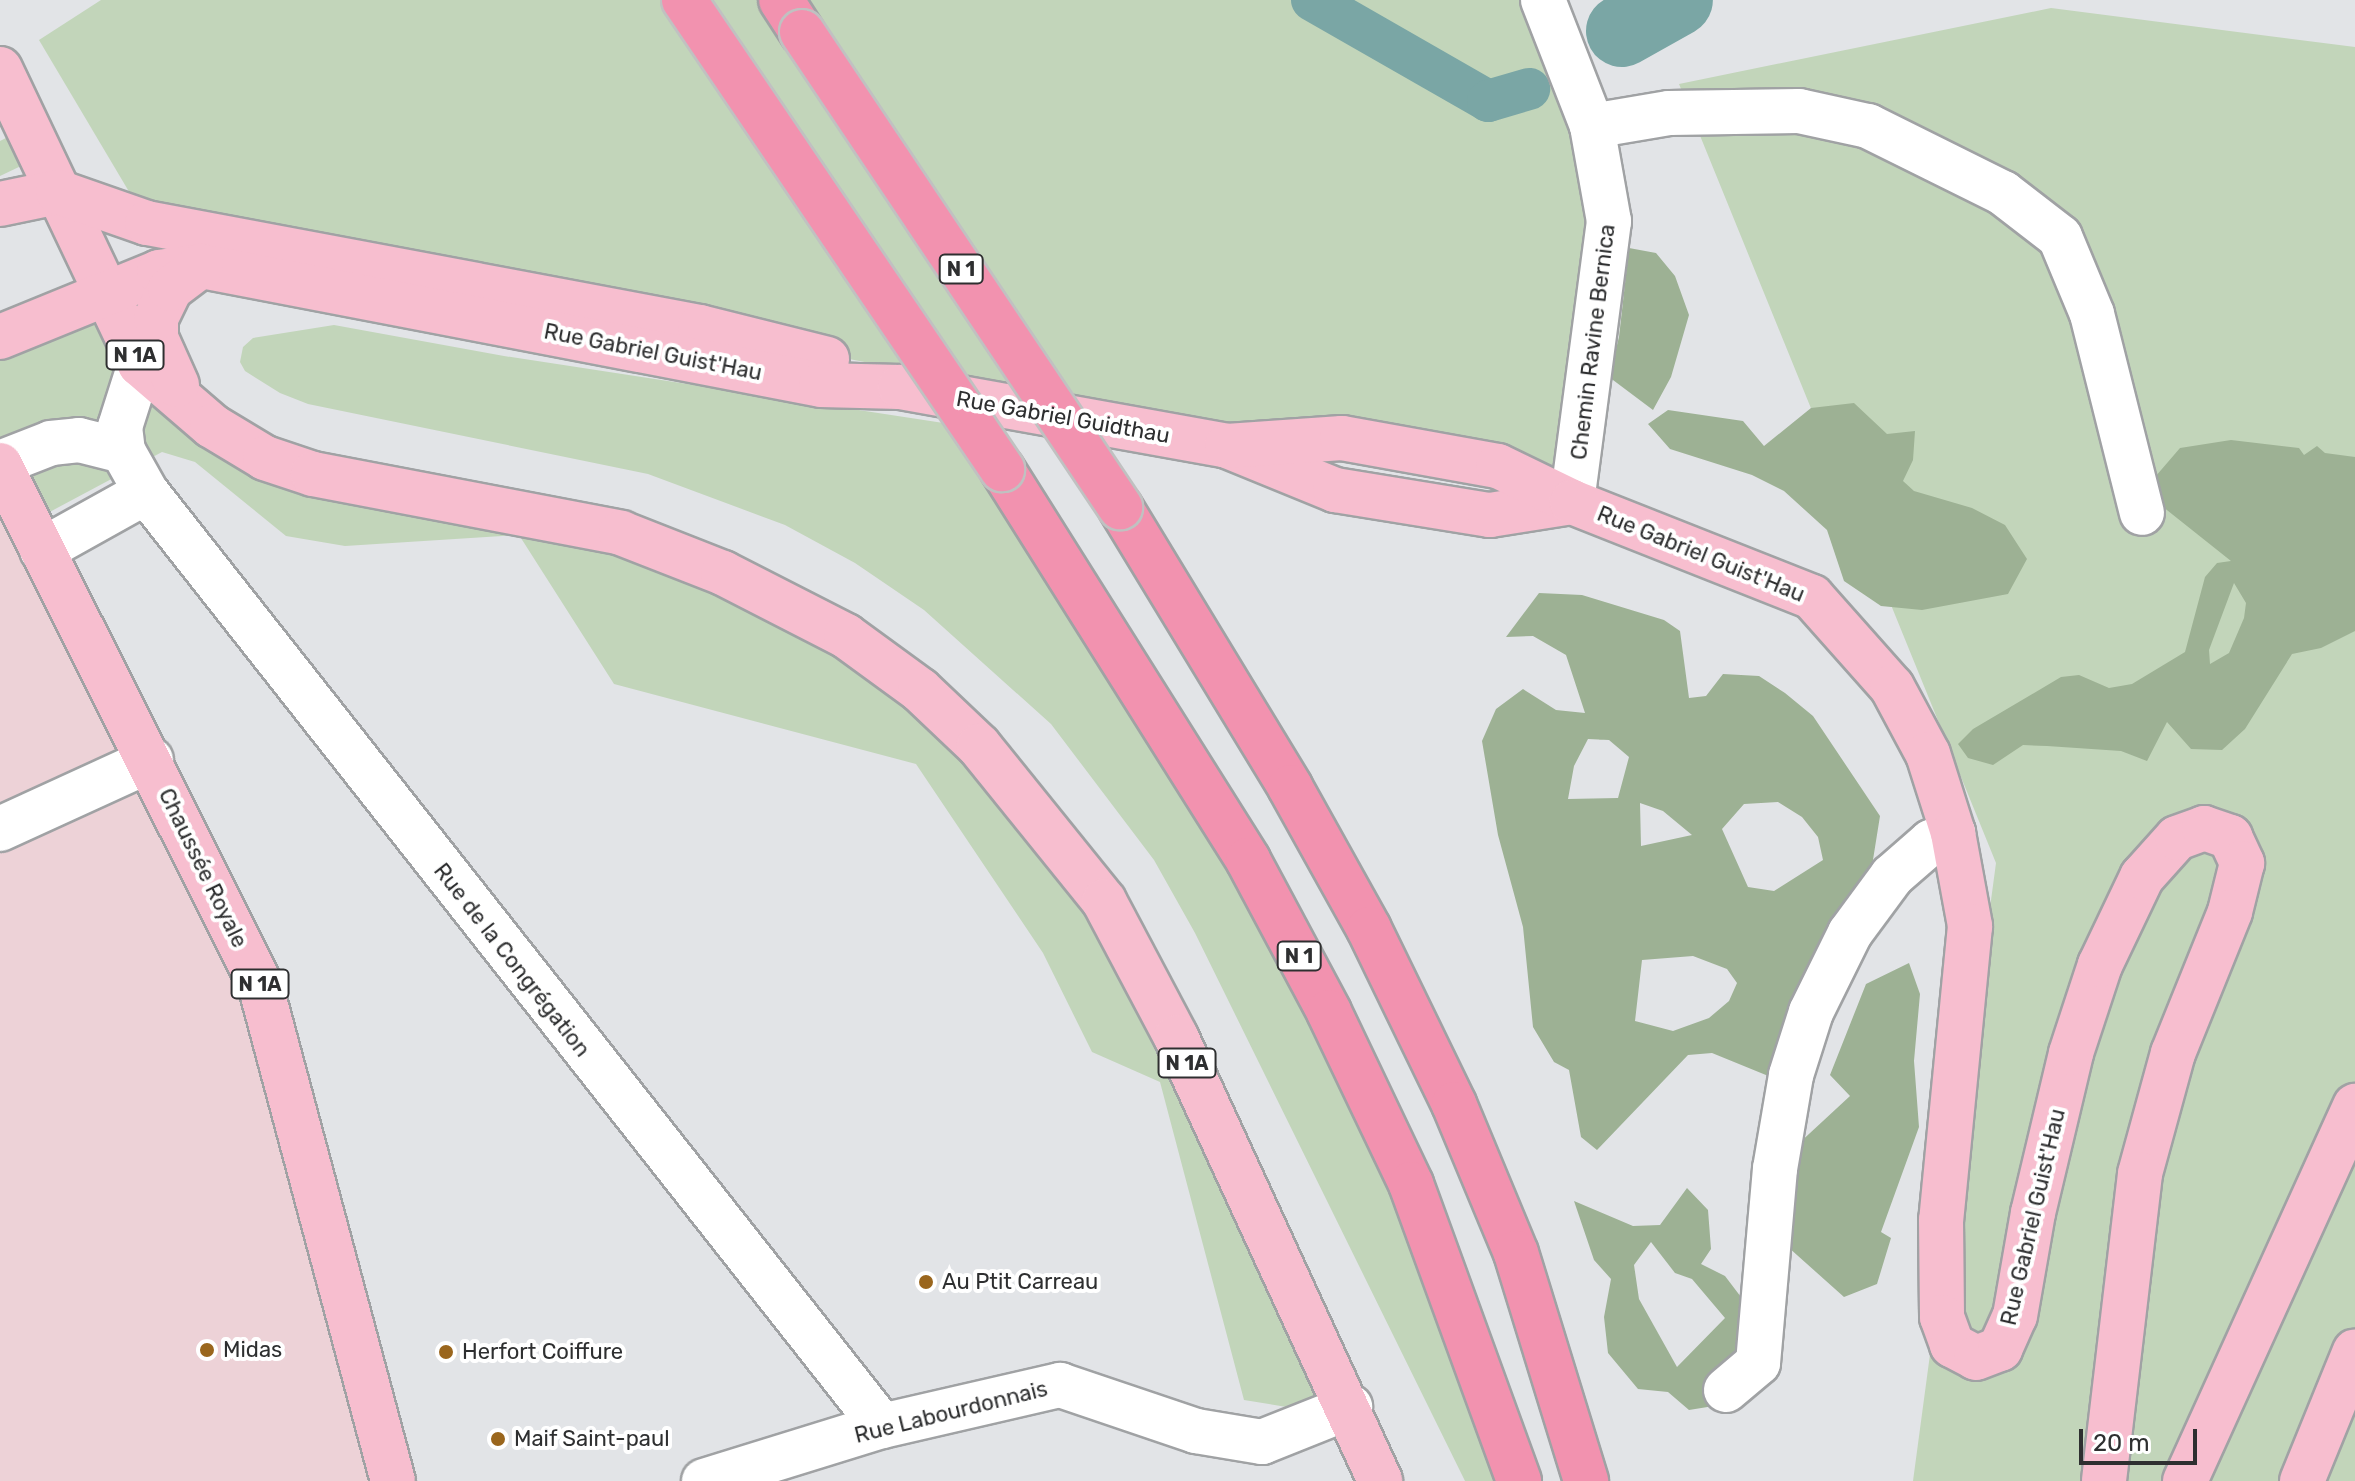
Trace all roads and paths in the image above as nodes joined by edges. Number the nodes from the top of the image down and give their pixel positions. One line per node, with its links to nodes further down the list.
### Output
1 (684, 0): 35 (highway, N 1, bridge)
2 (1543, 0): 5 (street, Chemin Ravine Bernica)
3 (792, 16): 31 (highway, N 1, bridge)
4 (0, 69): 6 (main road, N 1A)
5 (1592, 126): 18 (street, Chemin Ravine Bernica); 19 (street)
6 (58, 192): 7 (main road); 9 (main road, N 1A); 12 (main road, Rue Gabriel Guist'Hau)
7 (0, 204)
8 (201, 266): 9 (main road, Rue Gabriel Guist'Hau); 12 (main road, Rue Gabriel Guist'Hau); 13 (main road)
9 (104, 293): 10 (main road, Rue Gabriel Guist'Hau); 11 (main road, N 1A)
10 (0, 337)
11 (140, 364): 13 (main road, N 1A); 15 (street)
12 (900, 387): 14 (main road, Rue Gabriel Guidthau)
13 (185, 404): 28 (main road, N 1A)
14 (1227, 446): 18 (main road, Rue Gabriel Guidthau); 20 (main road, Rue Gabriel Guidthau)
15 (123, 451): 16 (street); 17 (street, Rue de la Congrégation)
16 (0, 464): 21 (main road, Chaussée Royale / N 1A)
17 (146, 492): 21 (street); 29 (street, Rue de la Congrégation)
18 (1572, 502): 20 (main road, Rue Gabriel Guist'Hau); 24 (main road, Rue Gabriel Guist'Hau)
19 (2142, 513)
20 (1490, 515)
21 (42, 550): 22 (main road, Chaussée Royale / N 1A)
22 (151, 760): 23 (street); 32 (main road, Chaussée Royale / N 1A)
23 (0, 829)
24 (1953, 833): 27 (street); 36 (main road, Rue Gabriel Guist'Hau)
25 (2355, 1106): 37 (main road)
26 (2355, 1351): 38 (main road)
27 (1726, 1390)
28 (1342, 1411): 29 (street, Rue Labourdonnais); 34 (main road, N 1A)
29 (882, 1426): 30 (street, Rue Labourdonnais)
30 (788, 1468): 33 (street, Rue Labourdonnais)
31 (1585, 1480)
32 (393, 1481)
33 (704, 1481)
34 (1380, 1481)
35 (1519, 1481)
36 (2104, 1481)
37 (2185, 1481)
38 (2302, 1481)

